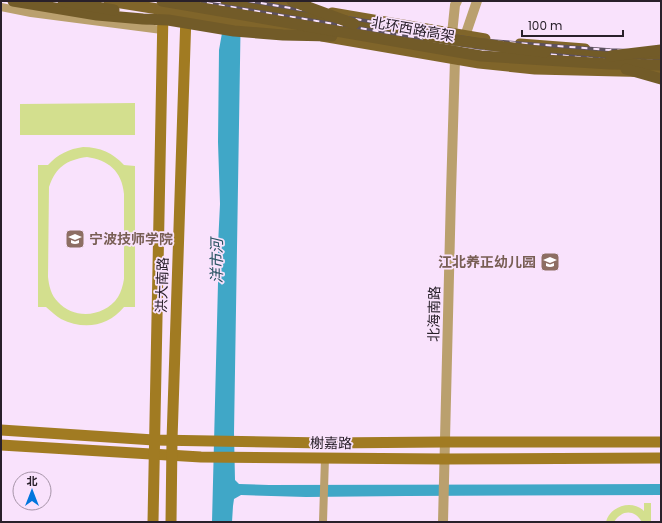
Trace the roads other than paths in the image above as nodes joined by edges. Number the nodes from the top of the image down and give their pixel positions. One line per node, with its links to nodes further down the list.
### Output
1 (13, 1): 13 (highway, bridge)
2 (63, 1): 13 (highway, bridge)
3 (109, 1): 10 (main road)
4 (186, 1): 12 (main road, 洪大南路)
5 (226, 1): 14 (highway, 北环西路高架, bridge)
6 (262, 1): 16 (main road)
7 (292, 1): 14 (highway, bridge)
8 (457, 1): 16 (street)
9 (477, 1): 17 (street)
10 (162, 4): 12 (main road); 15 (main road, 洪大南路); 18 (highway, 北环西路高架, bridge)
11 (1, 7): 15 (street)
12 (186, 14): 21 (main road); 28 (main road, 洪大南路)
13 (168, 20): 18 (highway, bridge)
14 (354, 24): 22 (highway, 北环西路高架, bridge)
15 (162, 30): 27 (main road, 洪大南路)
16 (452, 34): 17 (main road); 21 (street)
17 (465, 36): 19 (main road); 21 (street)
18 (374, 38): 22 (highway, 北环西路高架, bridge)
19 (661, 51): 22 (highway, bridge)
20 (661, 58): 22 (highway, 北环西路高架, bridge)
21 (455, 59): 24 (main road); 29 (street, 北海南路)
22 (611, 60): 23 (highway, 北环西路高架, bridge); 25 (highway, bridge)
23 (661, 65)
24 (661, 72)
25 (661, 79)
26 (1, 430): 27 (main road, 榭嘉路)
27 (154, 440): 28 (main road, 榭嘉路); 32 (main road, 洪大南路)
28 (172, 440): 29 (main road, 榭嘉路); 33 (main road, 洪大南路)
29 (445, 442): 30 (main road, 榭嘉路); 36 (street, 北海南路)
30 (661, 442)
31 (1, 445): 32 (main road, 榭嘉路)
32 (154, 455): 33 (main road, 榭嘉路); 39 (main road, 洪大南路)
33 (172, 455): 35 (main road, 榭嘉路); 40 (main road, 洪大南路)
34 (661, 458): 36 (main road, 榭嘉路)
35 (325, 461): 36 (main road, 榭嘉路); 37 (street)
36 (444, 462): 38 (street, 北海南路)
37 (323, 519)
38 (443, 519)
39 (152, 522)
40 (171, 522)

